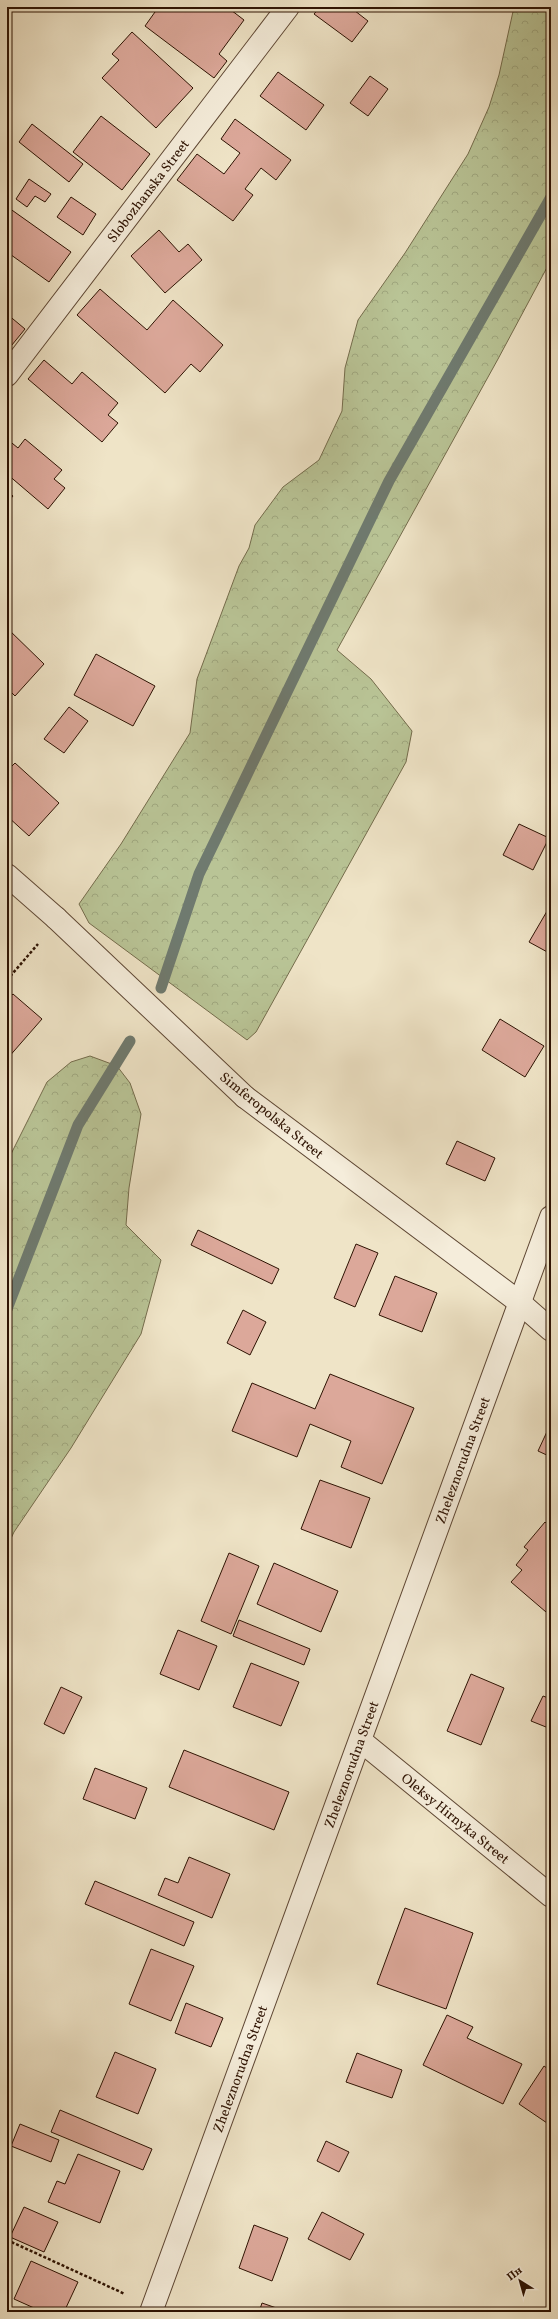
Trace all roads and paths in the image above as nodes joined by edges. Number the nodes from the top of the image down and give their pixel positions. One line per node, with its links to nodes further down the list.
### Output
1 (288, 7): 2 (street, Slobozhanska Street)
2 (7, 375)
3 (7, 875): 4 (street, Simferopolska Street)
4 (56, 918): 5 (path); 7 (street, Simferopolska Street)
5 (7, 980)
6 (551, 1217): 7 (street, Zheleznorudna Street)
7 (519, 1302): 8 (street, Simferopolska Street); 9 (street, Zheleznorudna Street)
8 (551, 1330)
9 (361, 1741): 10 (street, Oleksy Hirnyka Street); 12 (street, Zheleznorudna Street)
10 (551, 1896)
11 (7, 2240): 12 (path)
12 (152, 2309)

